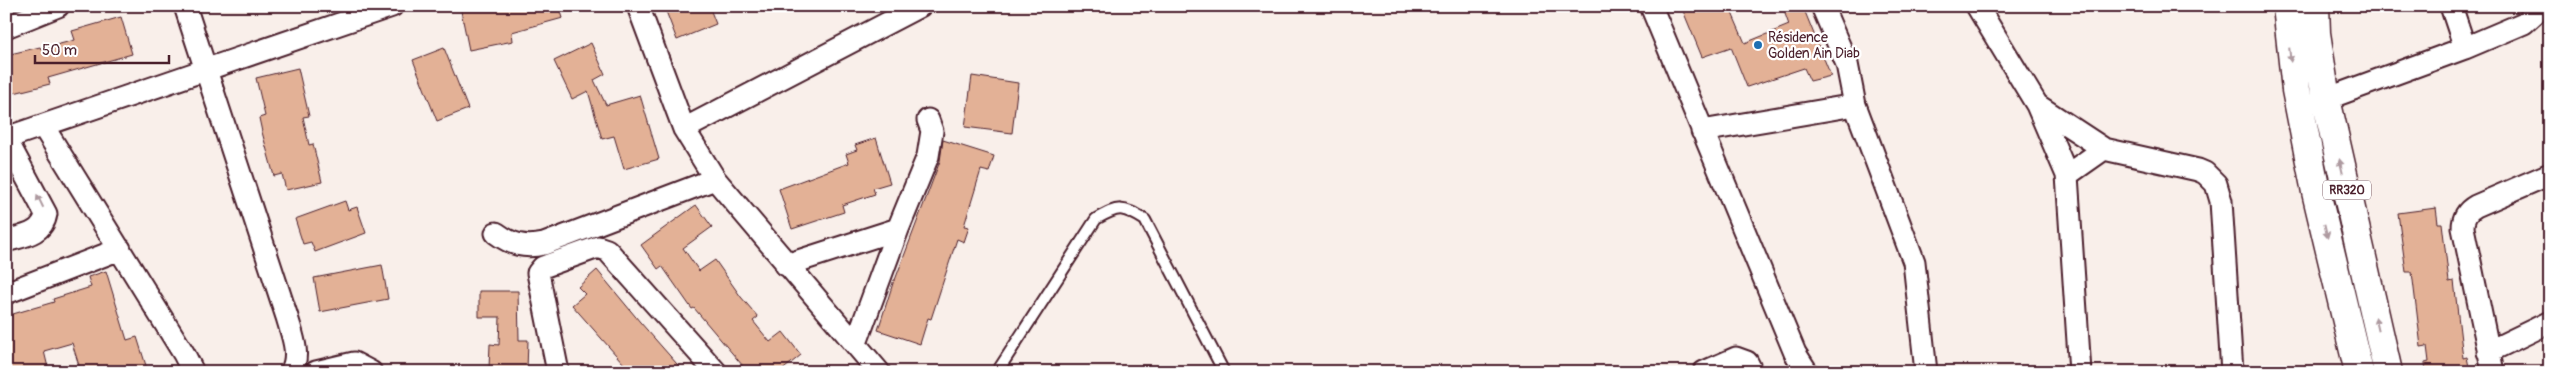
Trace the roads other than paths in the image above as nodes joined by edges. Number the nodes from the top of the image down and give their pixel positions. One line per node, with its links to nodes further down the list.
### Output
1 (58, 6): 13 (street)
2 (185, 6): 15 (street)
3 (392, 6): 15 (street)
4 (638, 6): 21 (street)
5 (920, 6): 21 (street)
6 (1651, 6): 22 (street)
7 (1822, 6): 17 (street)
8 (1977, 6): 18 (street)
9 (2286, 6): 52 (main road, RR320, one-way to 52)
10 (2315, 6): 16 (main road, RR320)
11 (2451, 6): 14 (street)
12 (2537, 6): 14 (street)
13 (6, 27)
14 (2465, 48): 16 (street)
15 (206, 70): 20 (street); 37 (street)
16 (2326, 99): 53 (main road, RR320, one-way to 16)
17 (1854, 105): 22 (street); 49 (street)
18 (2036, 106): 24 (street); 25 (street)
19 (928, 120): 28 (street)
20 (43, 126): 23 (street); 31 (street)
21 (684, 129): 27 (street)
22 (1702, 131): 48 (street)
23 (6, 139): 30 (street, one-way to 23)
24 (2104, 149): 25 (street); 51 (street)
25 (2067, 174): 50 (street)
26 (2550, 174): 36 (street)
27 (715, 179): 29 (street); 32 (street)
28 (898, 228): 32 (street); 35 (street)
29 (496, 232)
30 (6, 241)
31 (120, 249): 33 (street); 38 (street)
32 (786, 265): 35 (street)
33 (6, 293)
34 (2550, 322): 36 (street)
35 (856, 343): 43 (street)
36 (2490, 362)
37 (297, 369)
38 (193, 372)
39 (316, 372): 40 (street)
40 (371, 372)
41 (558, 372): 42 (street)
42 (716, 372)
43 (879, 372)
44 (997, 372): 45 (lane)
45 (1224, 372)
46 (1704, 372): 47 (street)
47 (1752, 372)
48 (1807, 372)
49 (1926, 372)
50 (2080, 372)
51 (2232, 372)
52 (2359, 372)
53 (2388, 372)

